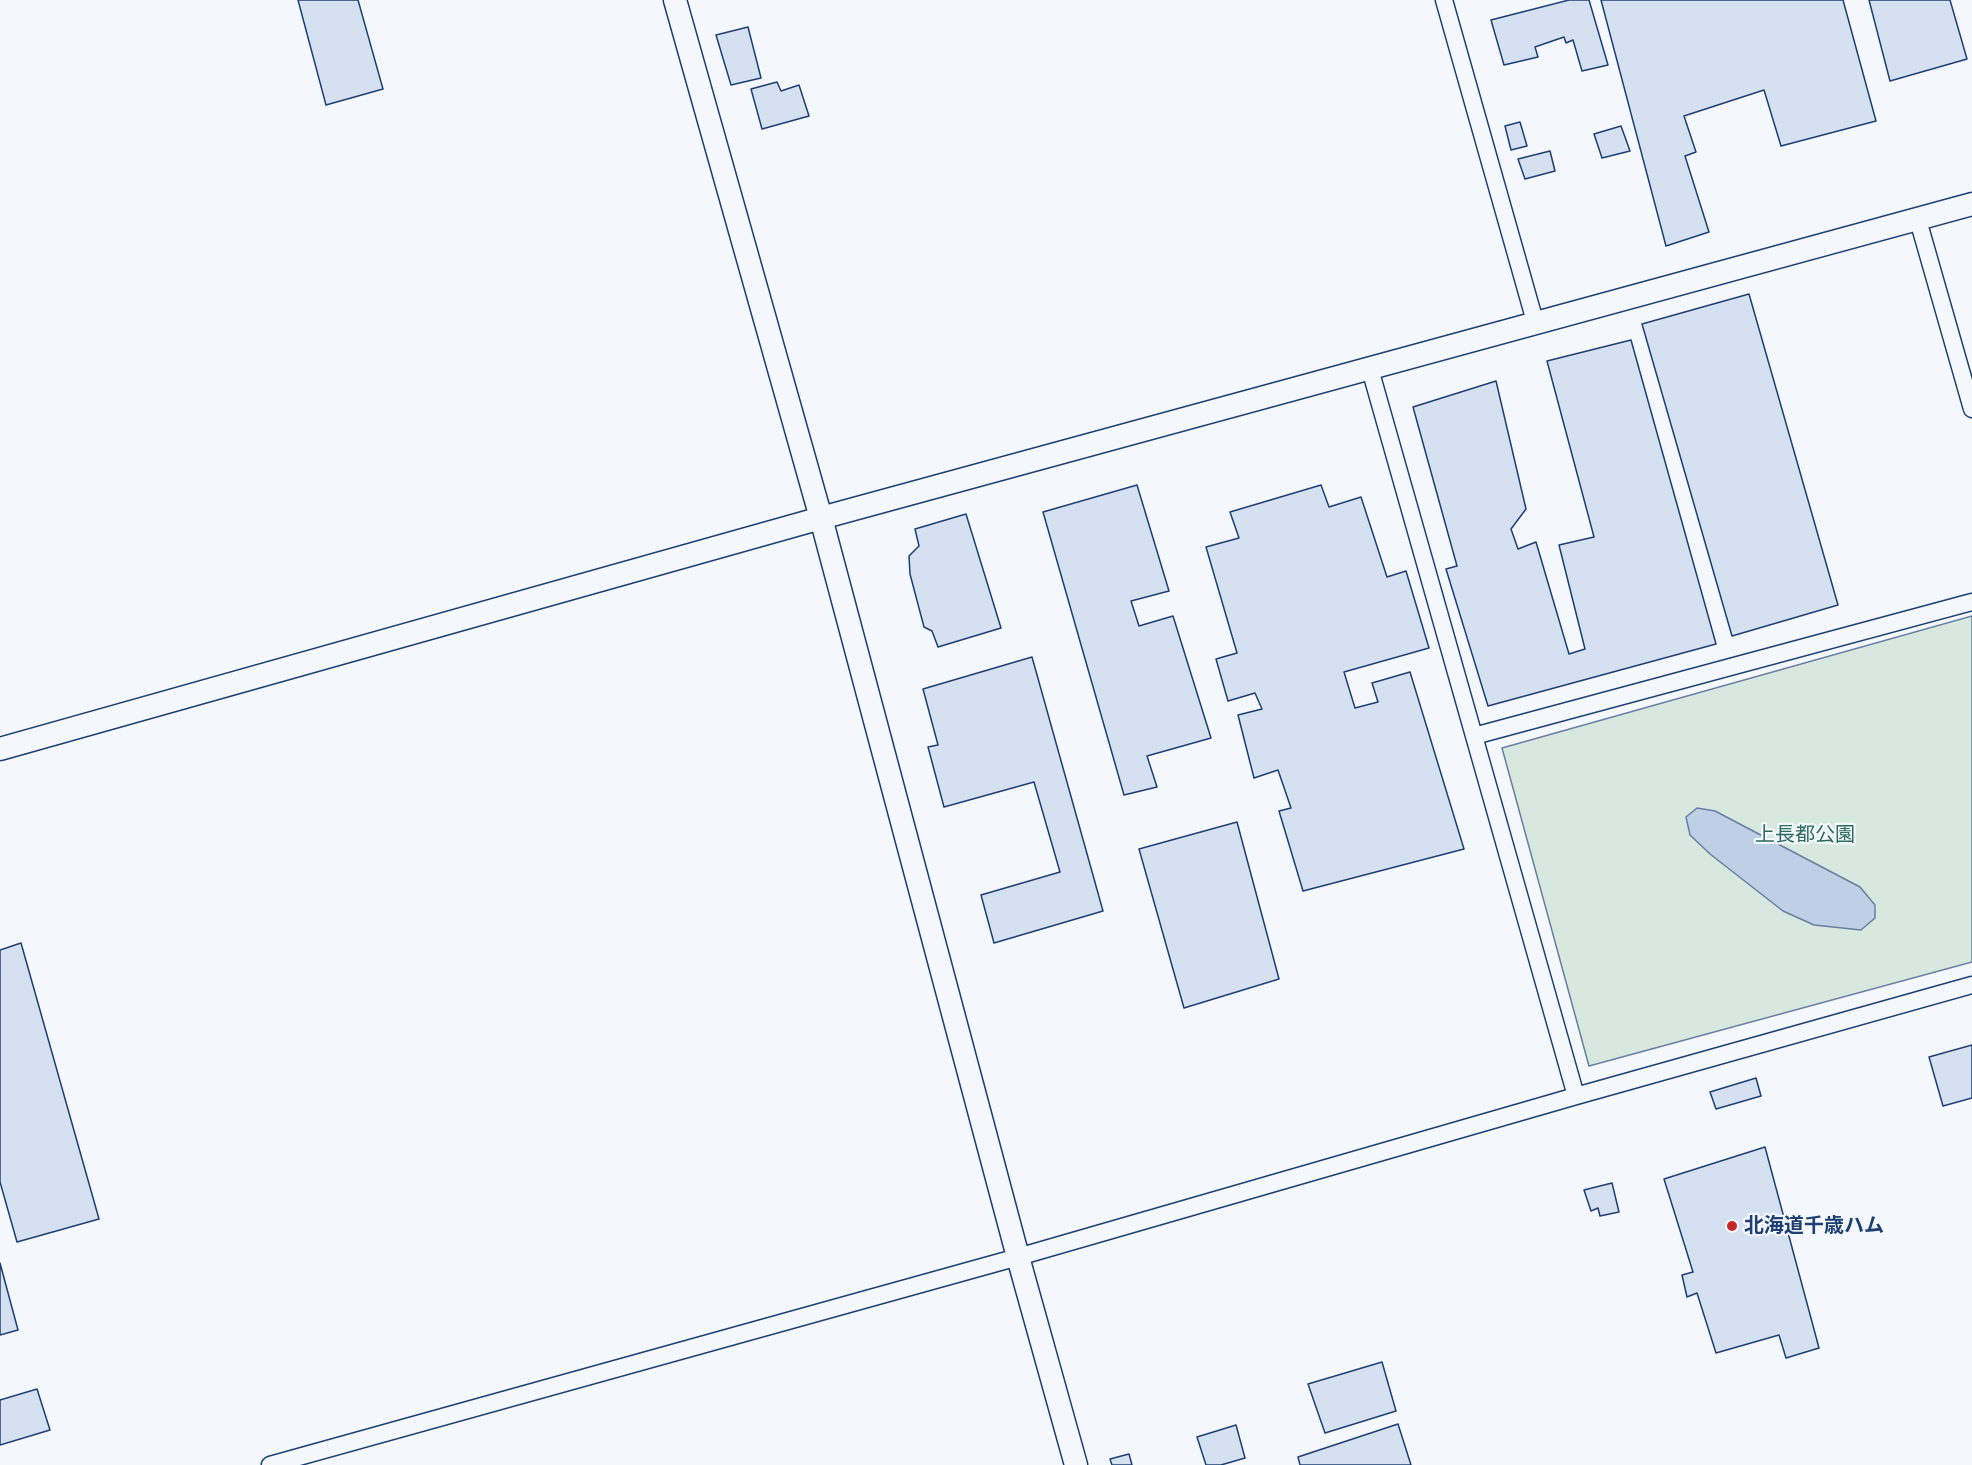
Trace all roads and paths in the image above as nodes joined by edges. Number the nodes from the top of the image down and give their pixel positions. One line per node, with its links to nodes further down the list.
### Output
1 (675, 0): 8 (street)
2 (1444, 0): 5 (street)
3 (1972, 204): 4 (street)
4 (1918, 220): 5 (street); 7 (street)
5 (1536, 325): 6 (street)
6 (1370, 369): 8 (street); 10 (street)
7 (1972, 409)
8 (821, 518): 11 (street); 14 (street)
9 (1972, 602): 10 (street)
10 (1474, 736): 13 (street)
11 (0, 749)
12 (1972, 985): 13 (street)
13 (1576, 1096): 14 (street)
14 (1018, 1257): 15 (street); 16 (street)
15 (270, 1465)
16 (1076, 1465)

